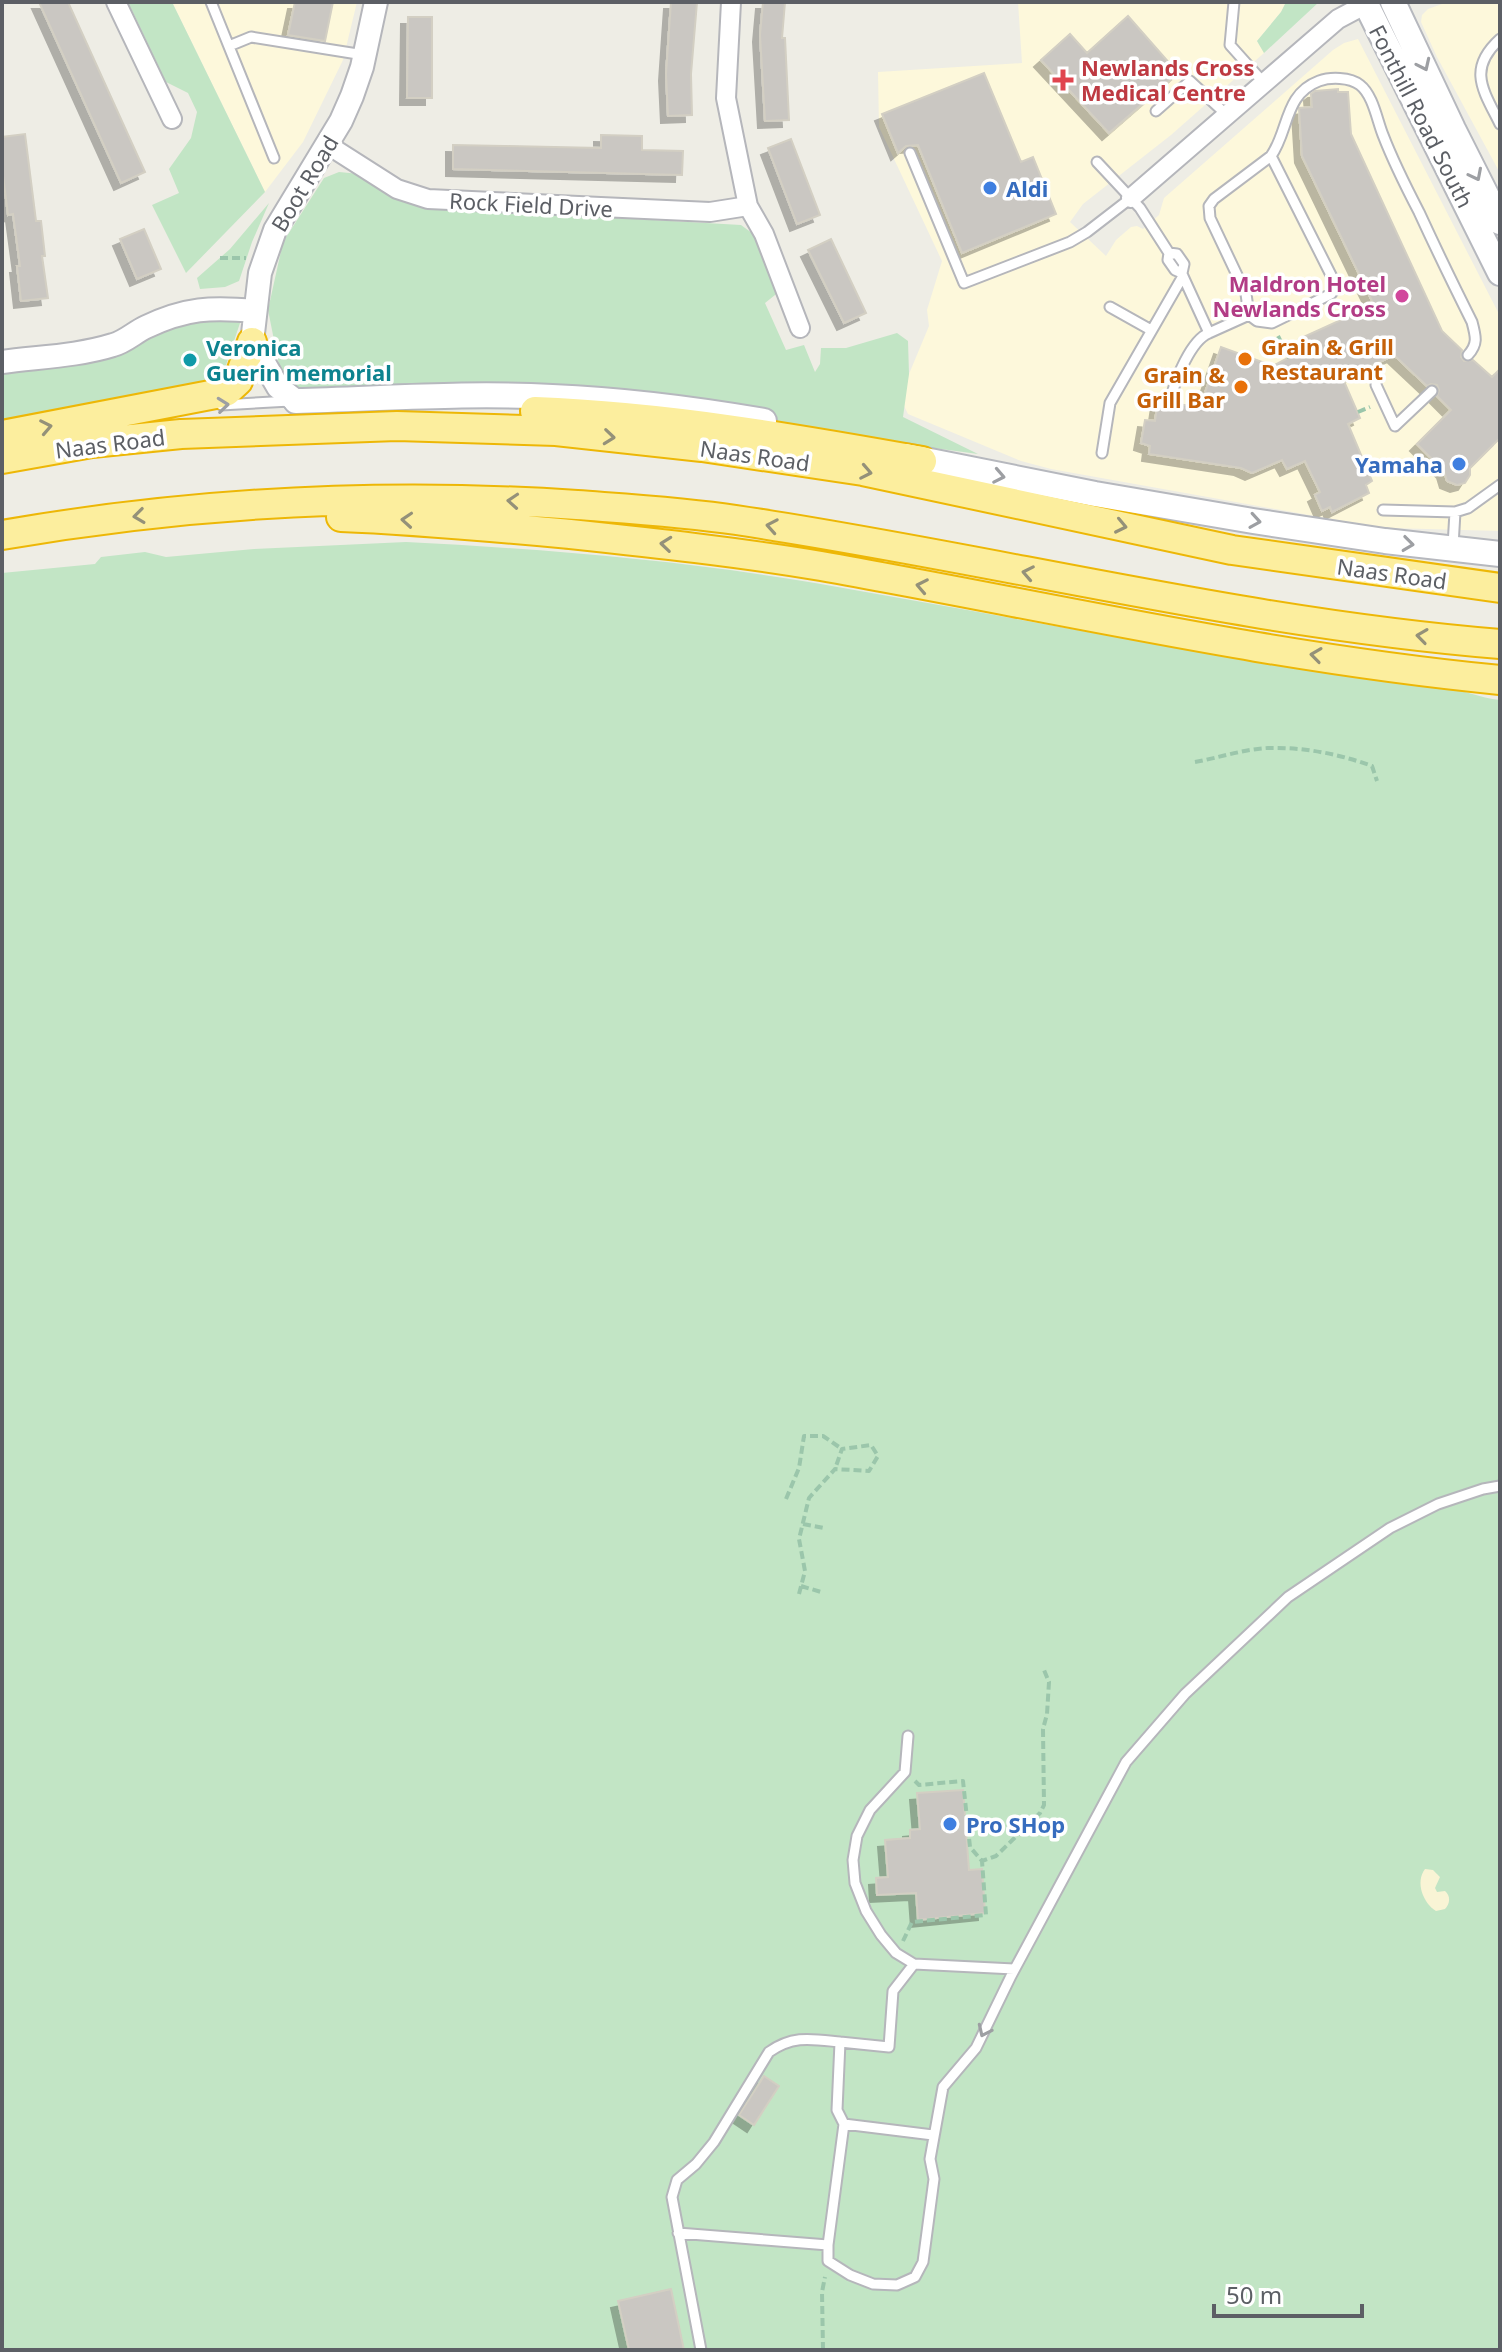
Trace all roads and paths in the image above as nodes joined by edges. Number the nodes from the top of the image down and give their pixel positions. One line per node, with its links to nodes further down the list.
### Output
1 (116, 2): 14 (street)
2 (211, 2): 9 (lane)
3 (376, 2): 10 (street, Boot Road)
4 (731, 2): 22 (street)
5 (1234, 2): 11 (lane)
6 (1393, 2): 23 (main road, Fonthill Road South, one-way to 23)
7 (1367, 3): 11 (street); 26 (main road, Fonthill Road South)
8 (1500, 39): 15 (lane)
9 (229, 46): 10 (lane); 19 (lane)
10 (364, 55): 16 (street, Boot Road)
11 (1264, 83): 13 (street)
12 (1156, 111): 13 (lane)
13 (1227, 115): 21 (street)
14 (172, 119)
15 (1500, 124)
16 (328, 145): 22 (street, Rock Field Drive); 29 (street, Boot Road)
17 (910, 153): 21 (lane)
18 (1271, 156): 30 (lane); 31 (lane); 36 (lane)
19 (274, 158)
20 (1097, 162): 21 (lane)
21 (1131, 198): 27 (lane)
22 (748, 206): 32 (street)
23 (1500, 222)
24 (220, 258): 25 (path)
25 (247, 258)
26 (1500, 273)
27 (1182, 274): 33 (lane); 34 (lane)
28 (1110, 307): 33 (lane)
29 (255, 311): 35 (street, Boot Road); 38 (street)
30 (1249, 315): 31 (lane); 34 (lane)
31 (1272, 323): 37 (path)
32 (800, 328)
33 (1151, 330): 46 (lane)
34 (1209, 333): 41 (lane)
35 (252, 342): 42 (street); 43 (highway)
36 (1468, 355)
37 (1289, 358)
38 (2, 362)
39 (1376, 385): 40 (lane)
40 (1432, 391)
41 (1171, 398)
42 (296, 401): 43 (lane, Naas Road, one-way to 42); 48 (main road)
43 (90, 418): 45 (highway, one-way to 43)
44 (195, 433): 47 (highway, Naas Road); 48 (highway); 56 (highway, Naas Road, one-way to 56)
45 (2, 435)
46 (1102, 453)
47 (2, 459)
48 (922, 461): 54 (main road, one-way to 54)
49 (1500, 485): 52 (lane)
50 (217, 506): 53 (highway, one-way to 53); 57 (highway, one-way to 50); 58 (highway, one-way to 50)
51 (1383, 510): 52 (lane)
52 (1455, 512): 54 (lane)
53 (2, 535)
54 (1453, 549): 55 (main road)
55 (1500, 554)
56 (1500, 588)
57 (1500, 644)
58 (1500, 680)
59 (1195, 762): 60 (path)
60 (1377, 781)
61 (842, 1449): 62 (path); 62 (path); 64 (path)
62 (835, 1469): 65 (path)
63 (1500, 1486): 76 (lane)
64 (786, 1499)
65 (803, 1524): 66 (path); 67 (path)
66 (824, 1528)
67 (801, 1586): 68 (path); 69 (path)
68 (821, 1592)
69 (799, 1594)
70 (1044, 1670): 73 (path)
71 (908, 1736): 72 (lane)
72 (905, 1772): 73 (path); 74 (lane)
73 (982, 1861): 74 (path)
74 (896, 1953): 75 (lane)
75 (914, 1964): 76 (lane); 77 (lane)
76 (1014, 1969): 79 (lane, one-way to 79)
77 (840, 2042): 78 (lane); 80 (lane)
78 (844, 2124): 79 (lane); 81 (lane)
79 (933, 2135): 82 (lane)
80 (678, 2233): 81 (lane); 83 (lane)
81 (828, 2245): 82 (lane)
82 (828, 2261): 84 (path)
83 (701, 2350)
84 (823, 2350)

